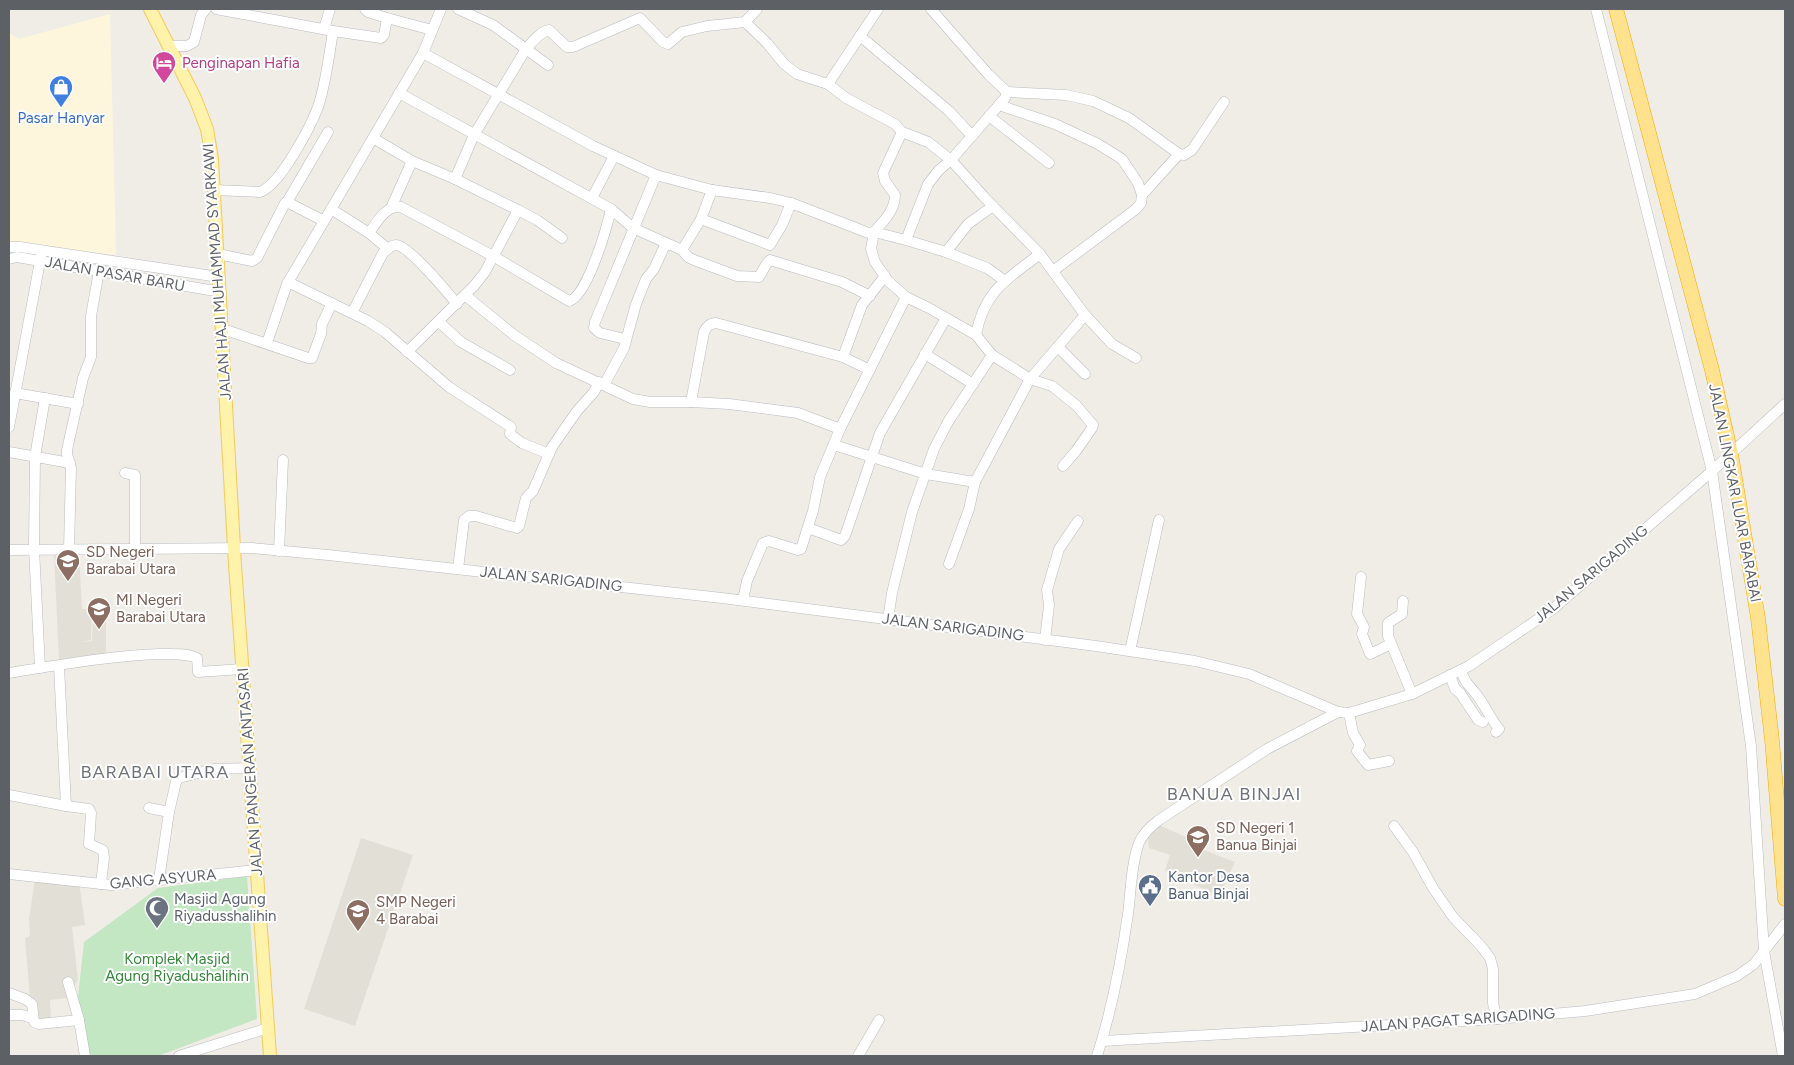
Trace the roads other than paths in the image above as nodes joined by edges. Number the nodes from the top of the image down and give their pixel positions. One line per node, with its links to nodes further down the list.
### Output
1 (150, 9): 19 (main road, JALAN HAJI MUHAMMAD SYARKAWI)
2 (206, 9): 19 (street)
3 (216, 9): 15 (street)
4 (330, 9): 15 (street)
5 (365, 9): 13 (street)
6 (441, 9): 16 (street)
7 (458, 9): 18 (street)
8 (757, 9): 14 (street)
9 (931, 9): 23 (street)
10 (1596, 9): 120 (street)
11 (1616, 9): 114 (highway, JALAN LINGKAR LUAR BARABAI)
12 (873, 11): 17 (street)
13 (387, 18): 15 (street); 16 (street)
14 (745, 22): 18 (street); 22 (street)
15 (328, 30): 41 (street)
16 (432, 30): 20 (street)
17 (860, 36): 22 (street); 32 (street)
18 (530, 45): 21 (street); 25 (street)
19 (169, 46): 41 (main road, JALAN HAJI MUHAMMAD SYARKAWI)
20 (423, 53): 24 (street); 25 (street)
21 (548, 65)
22 (828, 84): 30 (street)
23 (1007, 92): 27 (street); 34 (street)
24 (399, 93): 31 (street); 33 (street)
25 (498, 94): 31 (street); 35 (street)
26 (1224, 102): 34 (street)
27 (999, 105): 28 (street); 43 (street)
28 (989, 116): 32 (street); 38 (street)
29 (328, 132): 45 (street)
30 (902, 132): 36 (street); 55 (street)
31 (474, 134): 40 (street); 44 (street)
32 (972, 136): 36 (street)
33 (373, 138): 37 (street); 49 (street)
34 (1179, 154): 43 (street)
35 (614, 156): 39 (street); 44 (street)
36 (951, 160): 47 (street); 58 (street)
37 (412, 161): 40 (street); 48 (street)
38 (1048, 163)
39 (656, 175): 42 (street); 54 (street)
40 (455, 179): 51 (street)
41 (214, 190): 65 (main road, JALAN HAJI MUHAMMAD SYARKAWI)
42 (712, 190): 46 (street); 52 (street)
43 (1142, 195): 72 (street)
44 (592, 198): 50 (street)
45 (288, 202): 53 (street); 65 (street)
46 (791, 202): 52 (street); 55 (street)
47 (993, 206): 64 (street); 66 (street)
48 (391, 208): 56 (street); 67 (street)
49 (331, 209): 53 (street); 56 (street)
50 (611, 209): 54 (street); 67 (street)
51 (518, 210): 57 (street); 67 (street)
52 (700, 219): 63 (street)
53 (324, 221): 77 (street)
54 (634, 228): 59 (street); 90 (street)
55 (874, 232): 58 (street); 74 (street)
56 (369, 233): 61 (street)
57 (562, 238)
58 (906, 240): 64 (street)
59 (666, 243): 63 (street); 90 (street)
60 (9, 248): 62 (street, JALAN PASAR BARU)
61 (388, 249): 83 (street); 84 (street)
62 (42, 250): 69 (street); 70 (street, JALAN PASAR BARU)
63 (682, 250): 80 (street)
64 (946, 252): 76 (street)
65 (218, 254): 75 (main road, JALAN HAJI MUHAMMAD SYARKAWI)
66 (1040, 254): 72 (street); 76 (street)
67 (493, 256): 79 (street)
68 (9, 258): 69 (street, JALAN PASAR BARU)
69 (40, 261): 71 (street, JALAN PASAR BARU); 104 (street)
70 (120, 261): 73 (street); 75 (street, JALAN PASAR BARU)
71 (99, 271): 73 (street, JALAN PASAR BARU); 107 (street)
72 (1053, 271): 85 (street)
73 (119, 274): 78 (street, JALAN PASAR BARU)
74 (885, 276): 80 (street); 81 (street)
75 (219, 277): 78 (main road, JALAN HAJI MUHAMMAD SYARKAWI)
76 (1006, 280): 89 (street)
77 (288, 282): 82 (street); 91 (street)
78 (221, 292): 88 (main road, JALAN HAJI MUHAMMAD SYARKAWI)
79 (466, 296): 83 (street); 102 (street)
80 (870, 296): 96 (street)
81 (906, 297): 86 (street); 99 (street)
82 (332, 303): 84 (street); 91 (street)
83 (457, 304): 87 (street)
84 (352, 313): 93 (street)
85 (1085, 316): 92 (street); 97 (street)
86 (946, 318): 89 (street); 94 (street)
87 (439, 322): 93 (street); 98 (street)
88 (223, 329): 91 (street); 127 (main road, JALAN HAJI MUHAMMAD SYARKAWI)
89 (976, 335): 95 (street)
90 (625, 338): 102 (street)
91 (267, 343)
92 (1058, 347): 100 (street); 101 (street)
93 (407, 352): 113 (street)
94 (925, 354): 103 (street); 116 (street)
95 (992, 355): 101 (street); 103 (street)
96 (843, 357): 99 (street); 106 (street)
97 (1136, 358)
98 (510, 370)
99 (870, 370): 110 (street)
100 (1085, 374)
101 (1030, 379): 119 (street); 123 (street)
102 (602, 384): 106 (street); 113 (street)
103 (973, 384): 122 (street)
104 (15, 393): 105 (street); 109 (street)
105 (45, 398): 107 (street); 115 (street)
106 (691, 402): 110 (street)
107 (78, 404): 118 (street)
108 (1785, 404): 114 (street, JALAN SARIGADING)
109 (9, 427)
110 (840, 430): 111 (street)
111 (834, 445): 116 (street); 126 (street)
112 (9, 452): 115 (street)
113 (549, 454): 134 (street)
114 (1731, 454): 120 (street, JALAN SARIGADING); 164 (highway, JALAN LINGKAR LUAR BARABAI)
115 (35, 457): 118 (street); 128 (street)
116 (872, 457): 122 (street); 126 (street)
117 (283, 460): 132 (street)
118 (70, 463): 129 (street)
119 (1063, 466)
120 (1712, 471): 145 (street, JALAN SARIGADING); 166 (street)
121 (125, 473): 130 (street)
122 (926, 474): 123 (street); 138 (street)
123 (975, 482): 133 (street)
124 (1159, 520): 141 (street)
125 (1078, 521): 139 (street)
126 (808, 528): 136 (street)
127 (234, 548): 130 (street, JALAN SARIGADING); 132 (street, JALAN SARIGADING); 144 (main road, JALAN PANGERAN ANTASARI)
128 (34, 549): 129 (street, JALAN SARIGADING); 131 (street, JALAN SARIGADING); 143 (street)
129 (69, 549): 130 (street, JALAN SARIGADING)
130 (135, 549)
131 (9, 550)
132 (279, 551): 134 (street, JALAN SARIGADING)
133 (949, 564)
134 (458, 569): 136 (street, JALAN SARIGADING)
135 (1361, 576): 140 (street)
136 (744, 600): 138 (street, JALAN SARIGADING)
137 (1404, 601): 140 (street)
138 (888, 619): 139 (street, JALAN SARIGADING)
139 (1045, 640): 141 (street, JALAN SARIGADING)
140 (1391, 644): 148 (street)
141 (1130, 651): 149 (street, JALAN SARIGADING)
142 (59, 666): 143 (street); 144 (street); 156 (street)
143 (40, 668): 146 (street)
144 (242, 669): 154 (main road, JALAN PANGERAN ANTASARI)
145 (1461, 670): 147 (street, JALAN SARIGADING); 152 (street)
146 (9, 673)
147 (1450, 675): 148 (street, JALAN SARIGADING); 151 (street)
148 (1412, 694): 150 (street, JALAN SARIGADING)
149 (1338, 712): 150 (street, JALAN SARIGADING); 175 (street)
150 (1349, 713): 153 (street)
151 (1483, 722)
152 (1496, 732)
153 (1389, 762)
154 (249, 768): 158 (street); 160 (main road, JALAN PANGERAN ANTASARI)
155 (9, 795): 156 (street)
156 (66, 806): 163 (street)
157 (149, 808): 158 (street)
158 (169, 812): 162 (street)
159 (1394, 826): 171 (street)
160 (257, 870): 162 (street, GANG ASYURA); 174 (main road, JALAN PANGERAN ANTASARI)
161 (9, 874): 163 (street, GANG ASYURA)
162 (159, 880): 163 (street, GANG ASYURA)
163 (101, 884)
164 (1785, 898)
165 (1785, 924): 166 (street, JALAN PAGAT SARIGADING)
166 (1764, 951): 171 (street, JALAN PAGAT SARIGADING); 181 (street)
167 (68, 982): 172 (street)
168 (9, 993): 170 (street)
169 (9, 1015): 170 (street)
170 (32, 1018): 172 (street)
171 (1497, 1018): 175 (street, JALAN PAGAT SARIGADING)
172 (79, 1020): 176 (street)
173 (879, 1020): 179 (street)
174 (268, 1028): 177 (street); 178 (main road, JALAN PANGERAN ANTASARI)
175 (1102, 1041): 180 (street)
176 (84, 1056)
177 (179, 1056)
178 (270, 1056)
179 (858, 1056)
180 (1097, 1056)
181 (1783, 1056)

